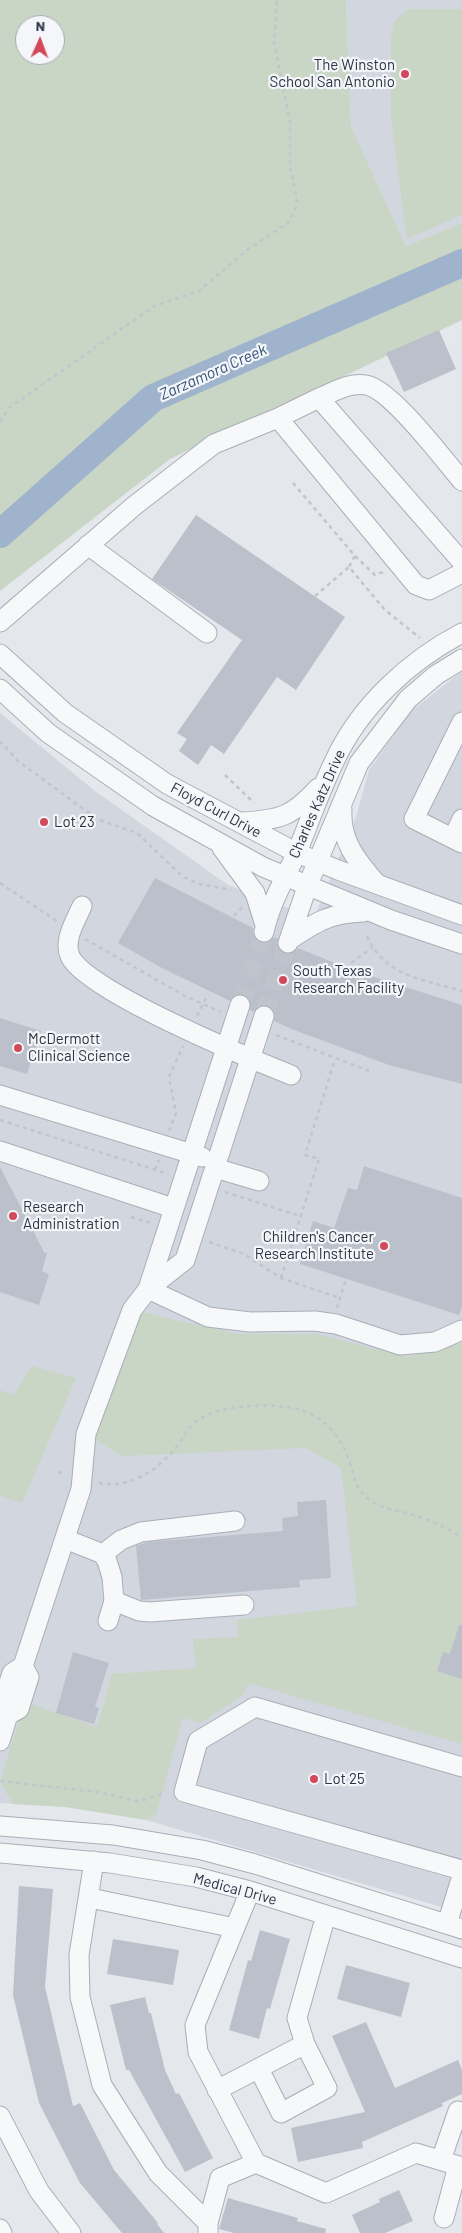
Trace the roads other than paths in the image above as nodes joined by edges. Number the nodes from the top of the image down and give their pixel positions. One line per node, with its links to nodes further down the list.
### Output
1 (319, 398): 2 (street); 3 (street); 5 (street)
2 (278, 418): 4 (street); 6 (street)
3 (462, 481)
4 (88, 545): 7 (street); 8 (street)
5 (462, 562)
6 (462, 574)
7 (0, 622)
8 (207, 633)
9 (462, 633): 14 (street, Charles Katz Drive)
10 (0, 654): 17 (street, Floyd Curl Drive)
11 (462, 659): 15 (street, Charles Katz Drive)
12 (0, 689): 18 (street, Floyd Curl Drive)
13 (462, 722): 19 (street)
14 (328, 776): 17 (street); 20 (street, Charles Katz Drive)
15 (342, 802): 21 (street, Charles Katz Drive); 23 (street)
16 (462, 819): 19 (street)
17 (241, 822): 20 (street, Floyd Curl Drive)
18 (217, 841): 22 (street, Floyd Curl Drive); 22 (street, Charles Katz Drive)
19 (458, 841)
20 (296, 853): 21 (street, Floyd Curl Drive); 22 (street, Charles Katz Drive)
21 (318, 861): 23 (street, Floyd Curl Drive); 24 (street, Charles Katz Drive)
22 (284, 877): 24 (street, Floyd Curl Drive)
23 (377, 884): 27 (street, Floyd Curl Drive)
24 (307, 887): 26 (street, Floyd Curl Drive); 26 (street, Charles Katz Drive)
25 (82, 906): 31 (street)
26 (371, 912): 28 (street, Floyd Curl Drive)
27 (462, 914)
28 (462, 944)
29 (231, 1009): 31 (street)
30 (266, 1024): 32 (street)
31 (226, 1047): 32 (street); 36 (street)
32 (250, 1058): 33 (street); 37 (street)
33 (291, 1075)
34 (0, 1095): 36 (street)
35 (0, 1151): 39 (street)
36 (191, 1154): 37 (street); 39 (street)
37 (216, 1165): 38 (street); 40 (street)
38 (259, 1181)
39 (173, 1208): 40 (street)
40 (148, 1289): 41 (street); 43 (street)
41 (462, 1330)
42 (235, 1521): 44 (street)
43 (65, 1539): 44 (street); 48 (street)
44 (102, 1554): 45 (street)
45 (114, 1601): 46 (street); 47 (street)
46 (244, 1605)
47 (108, 1621)
48 (0, 1741)
49 (462, 1768): 53 (street)
50 (0, 1826): 58 (street, Medical Drive)
51 (0, 1853): 52 (street, Medical Drive)
52 (94, 1861): 55 (street, Medical Drive); 56 (street)
53 (462, 1870)
54 (462, 1876): 58 (street)
55 (250, 1891): 57 (street, Medical Drive); 59 (street)
56 (90, 1898): 59 (street); 69 (street)
57 (324, 1924): 60 (street, Medical Drive); 61 (street)
58 (454, 1927)
59 (235, 1928): 63 (street)
60 (462, 1958)
61 (305, 2044): 62 (street); 62 (street)
62 (259, 2069): 63 (street)
63 (218, 2090): 66 (street)
64 (458, 2111): 67 (street)
65 (0, 2116): 72 (street)
66 (256, 2163): 67 (street); 69 (street)
67 (454, 2164): 68 (street)
68 (444, 2218)
69 (208, 2228)
70 (0, 2229): 71 (street)
71 (2, 2233)
72 (71, 2233)

